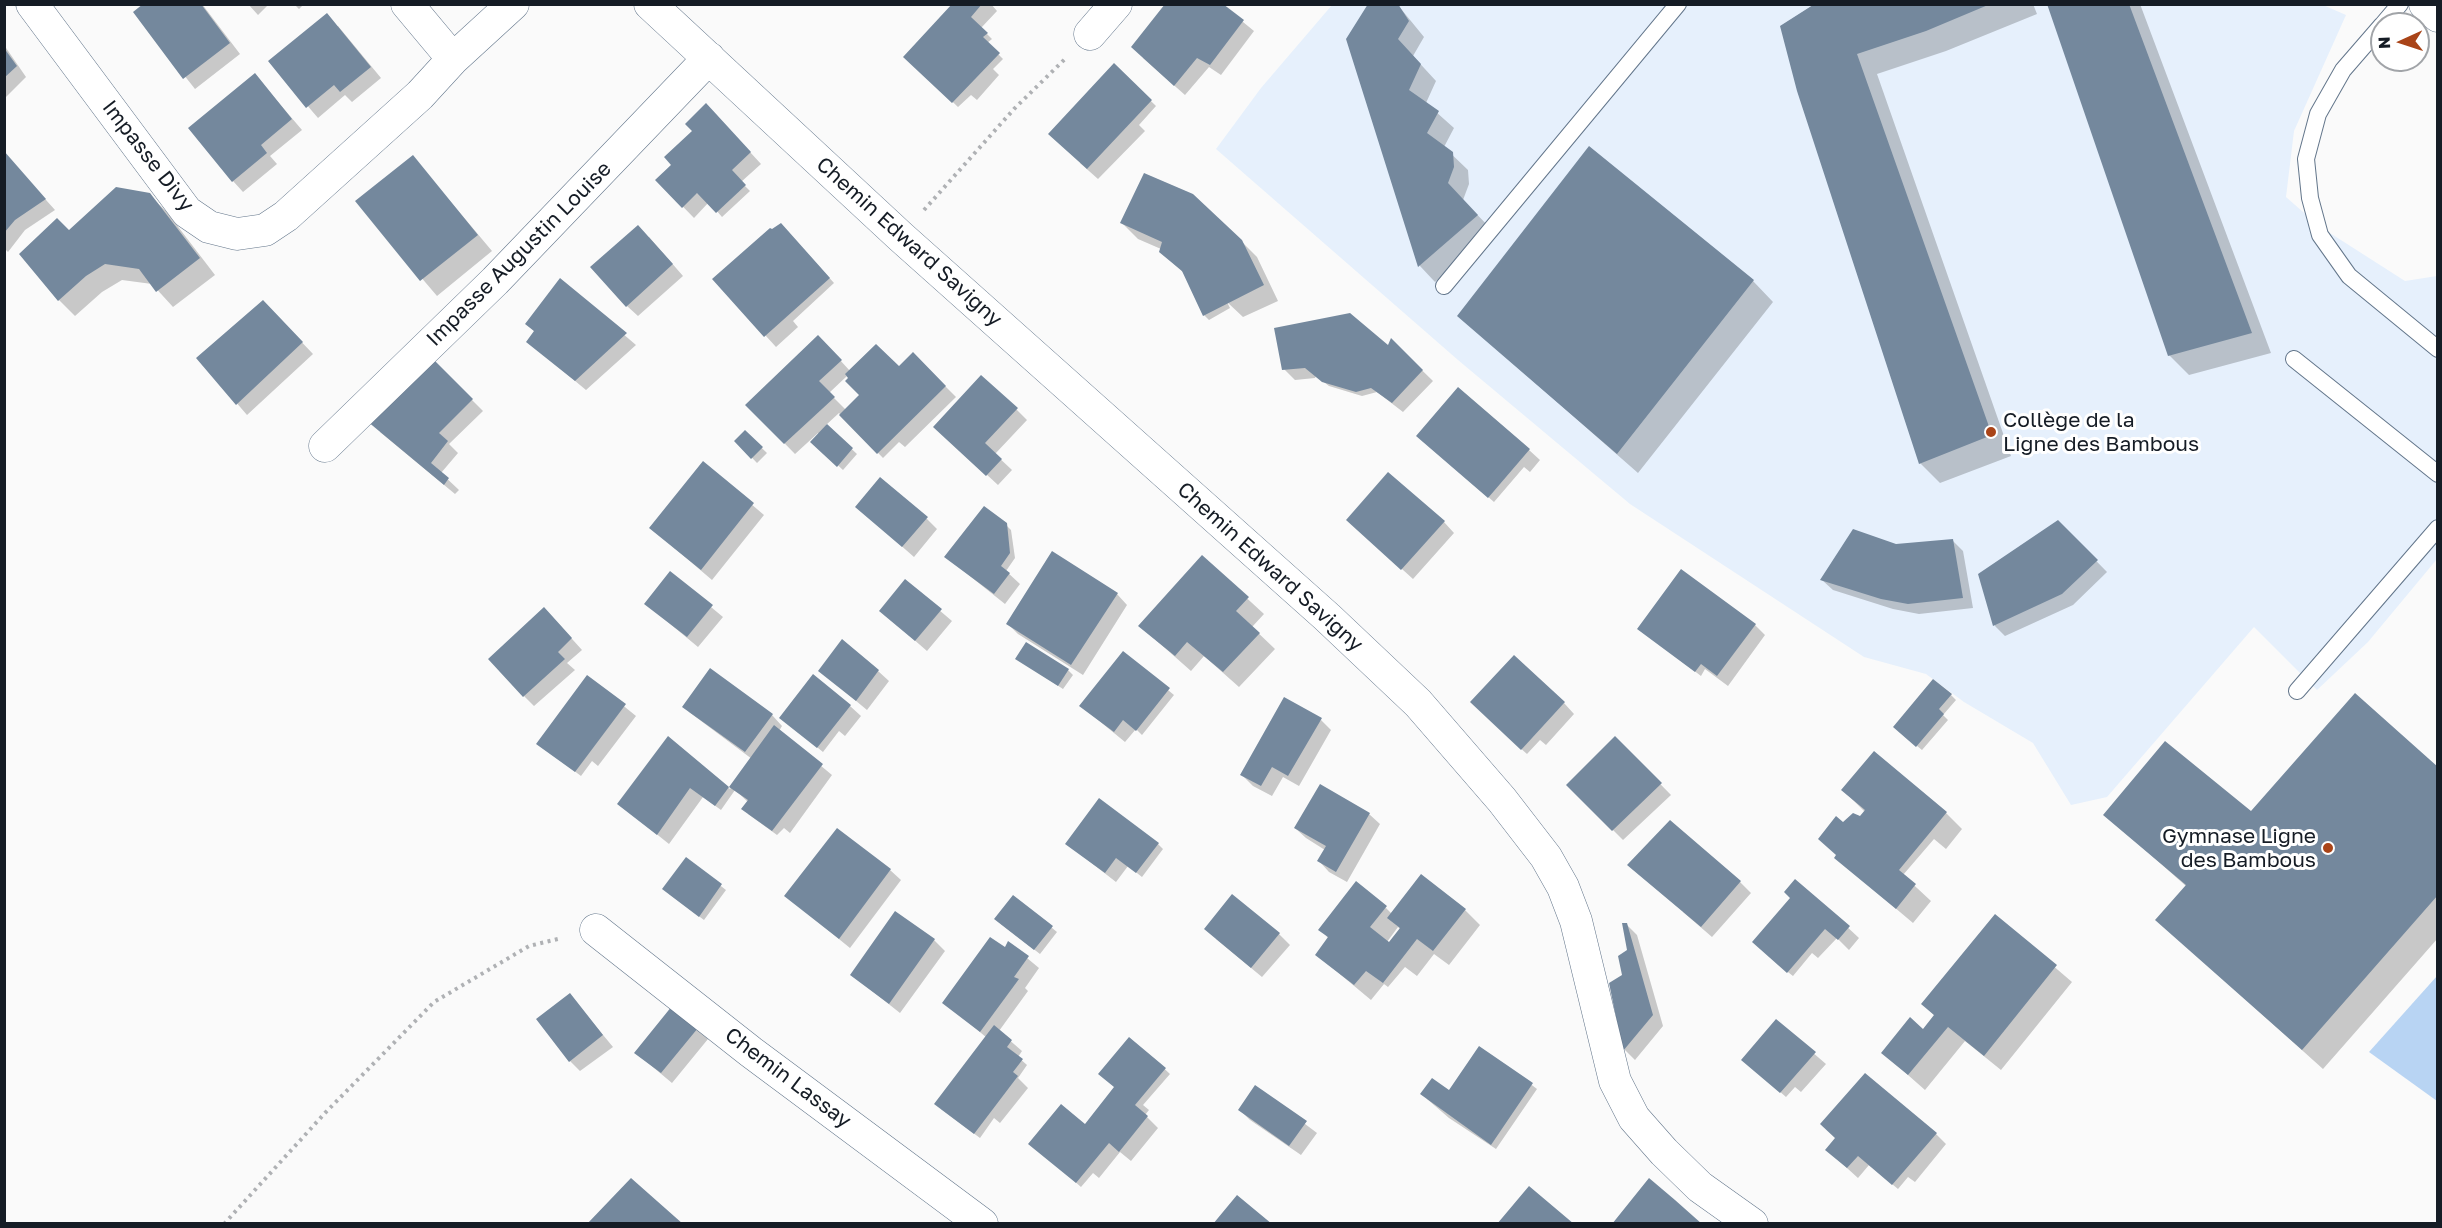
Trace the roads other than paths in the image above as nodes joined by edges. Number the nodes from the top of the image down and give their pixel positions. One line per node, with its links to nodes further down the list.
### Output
1 (32, 4): 12 (street, Impasse Divy)
2 (407, 4): 12 (street)
3 (513, 4): 12 (street, Impasse Divy)
4 (650, 4): 11 (street, Chemin Edward Savigny)
5 (1116, 4): 9 (street)
6 (1678, 4): 13 (lane)
7 (2425, 4): 8 (street)
8 (2438, 16)
9 (1090, 34)
10 (2370, 40): 14 (lane)
11 (709, 58): 16 (street, Impasse Augustin Louise); 22 (street, Chemin Edward Savigny)
12 (453, 59)
13 (1444, 286)
14 (2438, 349)
15 (2294, 359): 17 (lane)
16 (325, 446)
17 (2438, 474)
18 (2438, 528): 19 (lane)
19 (2297, 691)
20 (596, 930): 21 (street, Chemin Lassay)
21 (982, 1224)
22 (1752, 1224)

